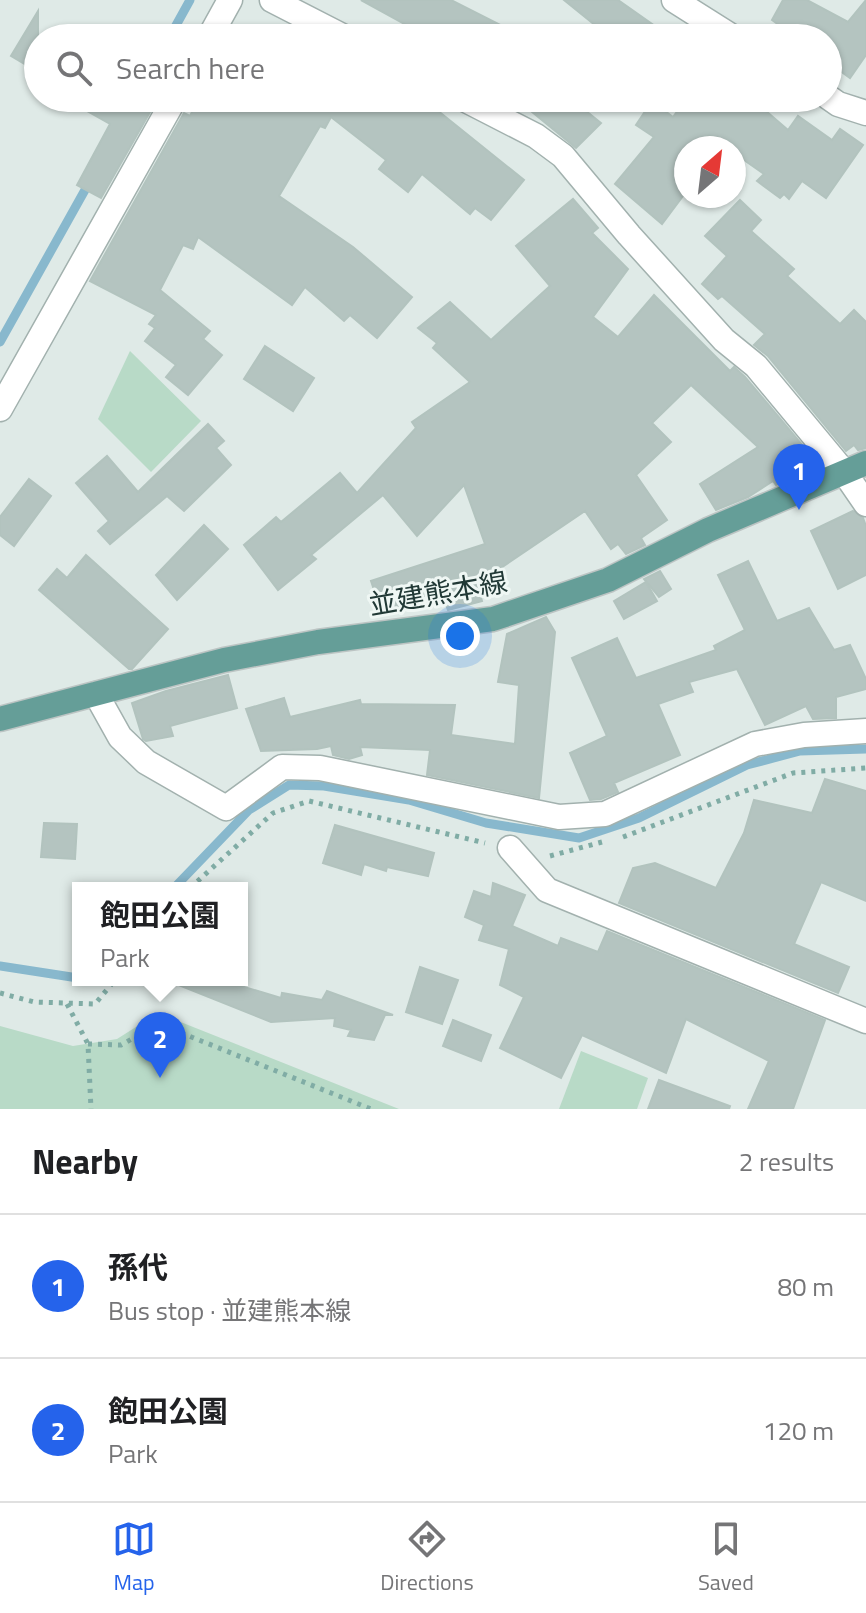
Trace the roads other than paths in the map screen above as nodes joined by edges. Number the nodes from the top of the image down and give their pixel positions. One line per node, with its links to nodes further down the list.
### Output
1 (230, 0): 4 (street)
2 (272, 0): 5 (street)
3 (674, 0): 6 (street)
4 (217, 24)
5 (319, 24)
6 (712, 24)
7 (842, 105): 10 (street)
8 (167, 112): 11 (street)
9 (489, 112): 12 (street)
10 (866, 113)
11 (0, 409)
12 (855, 467): 13 (street); 14 (main road, 並建熊本線)
13 (866, 504)
14 (96, 694): 15 (main road, 並建熊本線); 16 (street)
15 (0, 719)
16 (866, 731)
17 (510, 848): 18 (street)
18 (866, 1021)

